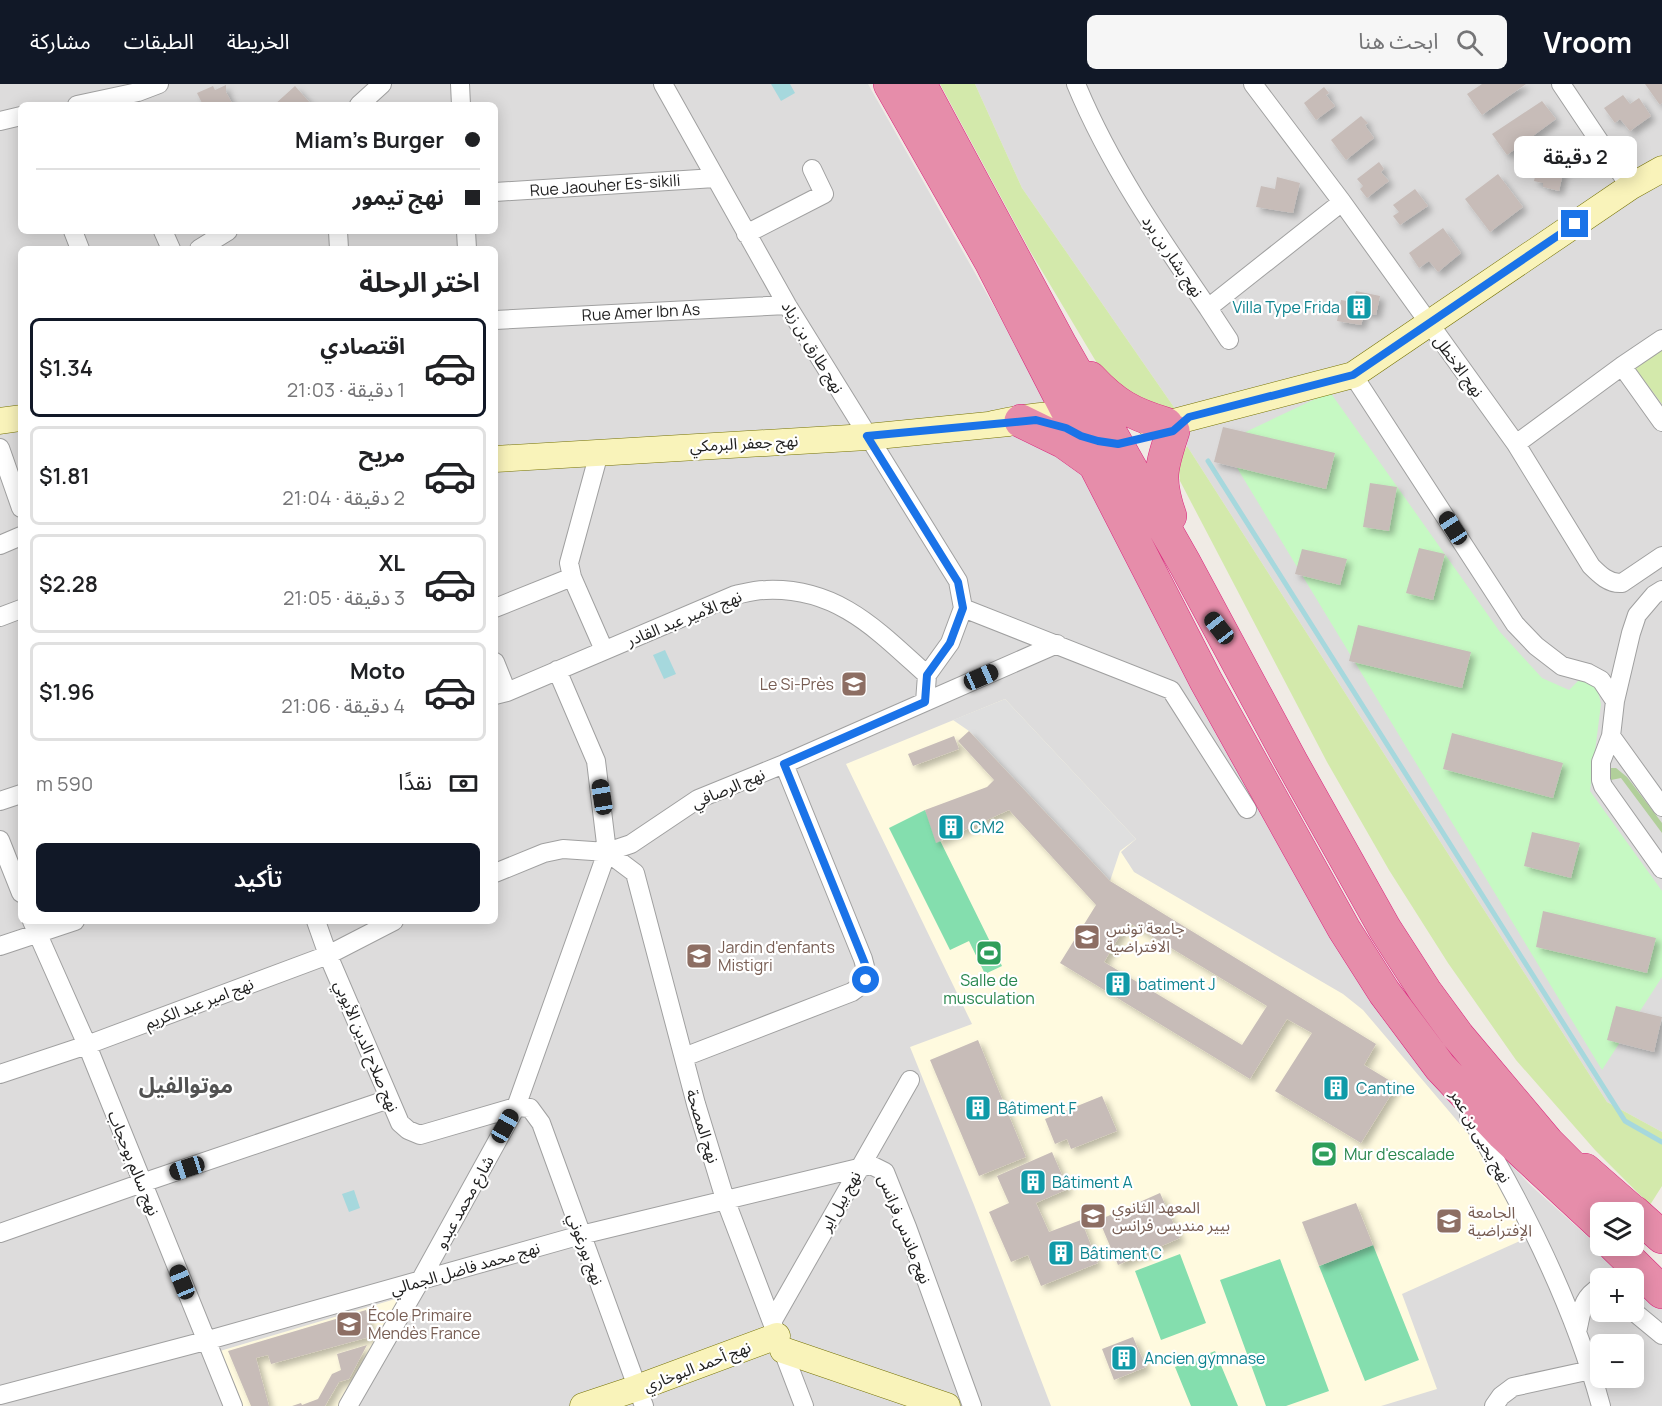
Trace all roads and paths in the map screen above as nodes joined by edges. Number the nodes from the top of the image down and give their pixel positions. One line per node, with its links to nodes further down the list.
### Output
1 (159, 84): 10 (street)
2 (382, 84): 12 (street)
3 (460, 84): 13 (street)
4 (663, 84): 18 (street, نهج طارق بن زياد)
5 (890, 84): 25 (highway)
6 (920, 84): 32 (highway)
7 (1076, 84): 27 (street, نهج بشار بن برد)
8 (1253, 84): 21 (street, نهج الاخطل)
9 (1561, 84): 19 (street)
10 (103, 96): 11 (street)
11 (86, 102)
12 (362, 102)
13 (461, 102)
14 (18, 117): 15 (street)
15 (0, 121)
16 (812, 169): 23 (street)
17 (1662, 169): 19 (street, نهج جعفر البرمكي)
18 (715, 178): 20 (street, Rue Jaouher Es-sikili); 23 (street, نهج طارق بن زياد)
19 (1630, 187): 29 (street, نهج جعفر البرمكي)
20 (498, 192)
21 (1342, 202): 27 (street, نهج بشار بن برد); 29 (street, نهج الاخطل)
22 (223, 234): 24 (street)
23 (746, 234): 26 (street, نهج طارق بن زياد)
24 (204, 246)
25 (990, 260): 32 (highway); 40 (highway)
26 (787, 304): 28 (street, Rue Amer Ibn As); 41 (street, نهج طارق بن زياد)
27 (1208, 308): 31 (street)
28 (498, 320)
29 (1429, 324): 34 (street, نهج جعفر البرمكي); 42 (street, نهج الاخطل)
30 (1662, 339): 33 (street)
31 (1229, 340)
32 (1048, 347): 37 (highway); 39 (highway); 40 (highway)
33 (1622, 366): 38 (street); 42 (street)
34 (1353, 375): 39 (street, نهج جعفر البرمكي); 64 (street)
35 (18, 418): 36 (street)
36 (0, 421)
37 (1012, 421): 40 (highway); 40 (street, نهج جعفر البرمكي); 41 (street, نهج جعفر البرمكي)
38 (1662, 422)
39 (1176, 424): 40 (street, نهج جعفر البرمكي); 50 (highway)
40 (1093, 434): 50 (highway); 57 (highway); 85 (highway)
41 (867, 436): 44 (street, نهج جعفر البرمكي); 54 (street, نهج طارق بن زياد)
42 (1516, 444): 49 (street, نهج الاخطل)
43 (0, 448): 46 (street)
44 (599, 453): 45 (street, نهج جعفر البرمكي); 51 (street)
45 (498, 459)
46 (18, 499)
47 (18, 537): 48 (street)
48 (0, 545)
49 (1662, 556)
50 (1185, 564): 57 (highway)
51 (572, 577): 53 (street); 59 (street)
52 (1662, 590): 64 (street)
53 (498, 607)
54 (963, 608): 58 (street); 61 (street)
55 (18, 610): 56 (street)
56 (0, 617)
57 (1219, 628): 90 (highway)
58 (1057, 644): 65 (street, نهج الرصافي); 71 (street)
59 (604, 650): 60 (street, نهج الأمير عبد القادر); 61 (street, نهج الأمير عبد القادر)
60 (557, 670): 63 (street, نهج الأمير عبد القادر); 73 (street)
61 (927, 675): 65 (street)
62 (498, 678): 63 (street)
63 (501, 693)
64 (1615, 701): 66 (street)
65 (925, 702): 67 (street, نهج الرصافي)
66 (1611, 736): 70 (street); 74 (street)
67 (784, 764): 73 (street, نهج الرصافي); 84 (street)
68 (18, 795): 69 (street)
69 (0, 801)
70 (1662, 807)
71 (1247, 809)
72 (0, 840): 76 (street)
73 (608, 852): 75 (street); 84 (street, نهج المصحة); 89 (street, شارع محمد عبدو)
74 (1662, 869)
75 (498, 872)
76 (18, 885)
77 (54, 924): 80 (street)
78 (317, 924): 82 (street, نهج صلاح الدين الأيوبي)
79 (388, 924): 82 (street, نهج امير عبد الكريم)
80 (34, 927): 81 (street); 83 (street, نهج سالم بوحجاب)
81 (0, 946)
82 (328, 955): 83 (street, نهج امير عبد الكريم); 88 (street, نهج صلاح الدين الأيوبي)
83 (87, 1046): 86 (street, نهج امير عبد الكريم); 92 (street, نهج سالم بوحجاب)
84 (684, 1057): 93 (street, نهج المصحة)
85 (1440, 1067): 90 (highway); 109 (street, نهج يحيى بن عمر)
86 (0, 1074)
87 (910, 1080): 91 (street, نهج بيل اير)
88 (389, 1099): 89 (street, نهج صلاح الدين الأيوبي); 92 (street)
89 (516, 1107): 100 (street, نهج بورغوني); 106 (street, شارع محمد عبدو)
90 (1509, 1120): 94 (highway); 95 (highway); 96 (highway); 97 (highway)
91 (859, 1166): 93 (street, نهج ماندس فرانس); 111 (street, نهج بيل اير); 123 (street, نهج ماندس فرانس)
92 (142, 1183): 99 (street); 112 (street, نهج سالم بوحجاب)
93 (725, 1199): 100 (street, نهج محمد فاضل الجمالي); 111 (street, نهج المصحة)
94 (1607, 1202)
95 (1620, 1202)
96 (1590, 1213)
97 (1590, 1221)
98 (1644, 1221): 101 (highway)
99 (0, 1233)
100 (581, 1235): 106 (street, نهج محمد فاضل الجمالي); 117 (street, نهج بورغوني)
101 (1662, 1237)
102 (1628, 1256): 105 (highway)
103 (1634, 1256): 105 (highway)
104 (1644, 1256): 105 (highway)
105 (1650, 1274)
106 (420, 1281): 112 (street, نهج محمد فاضل الجمالي); 119 (street, شارع محمد عبدو)
107 (1590, 1293): 109 (street)
108 (1644, 1320): 110 (street)
109 (1577, 1332): 113 (street, نهج يحيى بن عمر)
110 (1662, 1335)
111 (777, 1336): 117 (street, نهج أحمد البوخاري); 121 (street, نهج المصحة); 122 (street)
112 (205, 1341): 116 (street, نهج محمد فاضل الجمالي); 118 (street, نهج سالم بوحجاب)
113 (1590, 1367)
114 (1590, 1370): 124 (street)
115 (1596, 1388): 125 (street, نهج يحيى بن عمر)
116 (0, 1395)
117 (641, 1397): 120 (street, نهج أحمد البوخاري)
118 (233, 1406)
119 (348, 1406)
120 (583, 1406)
121 (804, 1406)
122 (947, 1406)
123 (972, 1406)
124 (1494, 1406)
125 (1601, 1406)

